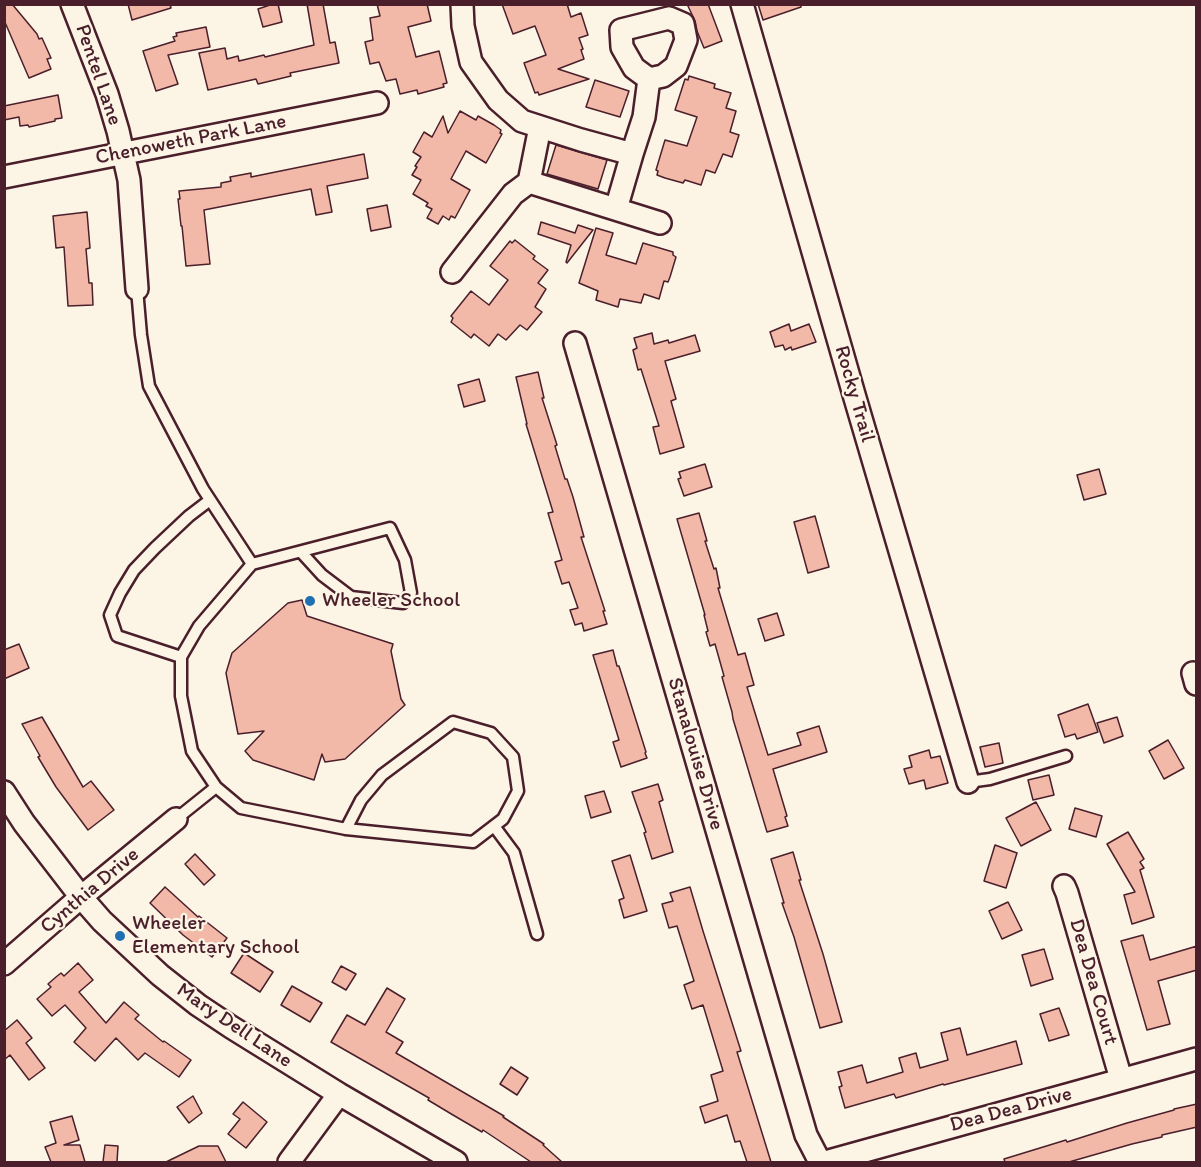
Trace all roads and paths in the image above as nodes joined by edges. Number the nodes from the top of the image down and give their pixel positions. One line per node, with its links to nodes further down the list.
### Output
1 (72, 4): 7 (street, Pentel Lane)
2 (462, 4): 6 (street)
3 (742, 4): 21 (street, Rocky Trail)
4 (649, 79): 8 (street)
5 (378, 103): 7 (street, Chenoweth Park Lane)
6 (540, 127): 8 (street); 10 (street)
7 (123, 153): 9 (street, Chenoweth Park Lane); 14 (street, Pentel Lane)
8 (632, 154): 11 (street)
9 (4, 177)
10 (529, 182): 11 (street); 13 (street)
11 (615, 209): 12 (street)
12 (660, 224)
13 (452, 272)
14 (136, 289): 16 (lane)
15 (576, 344): 36 (street, Stanalouise Drive)
16 (210, 500): 18 (lane); 19 (lane)
17 (301, 552): 17 (lane); 18 (lane)
18 (252, 564): 19 (lane)
19 (181, 657): 22 (lane)
20 (1066, 756): 21 (lane)
21 (968, 782)
22 (216, 786): 24 (lane); 26 (lane)
23 (4, 792): 28 (street, Mary Dell Lane)
24 (176, 819): 28 (street, Cynthia Drive)
25 (494, 826): 26 (lane); 26 (lane); 29 (lane)
26 (346, 829)
27 (1064, 886): 32 (street, Dea Dea Court)
28 (81, 897): 30 (street, Cynthia Drive); 33 (street, Mary Dell Lane)
29 (537, 934)
30 (4, 964)
31 (1197, 1059): 32 (street, Dea Dea Drive)
32 (1121, 1079): 37 (street, Dea Dea Drive)
33 (339, 1094): 34 (street); 35 (street, Mary Dell Lane)
34 (289, 1162)
35 (456, 1162)
36 (820, 1162)
37 (825, 1162)

